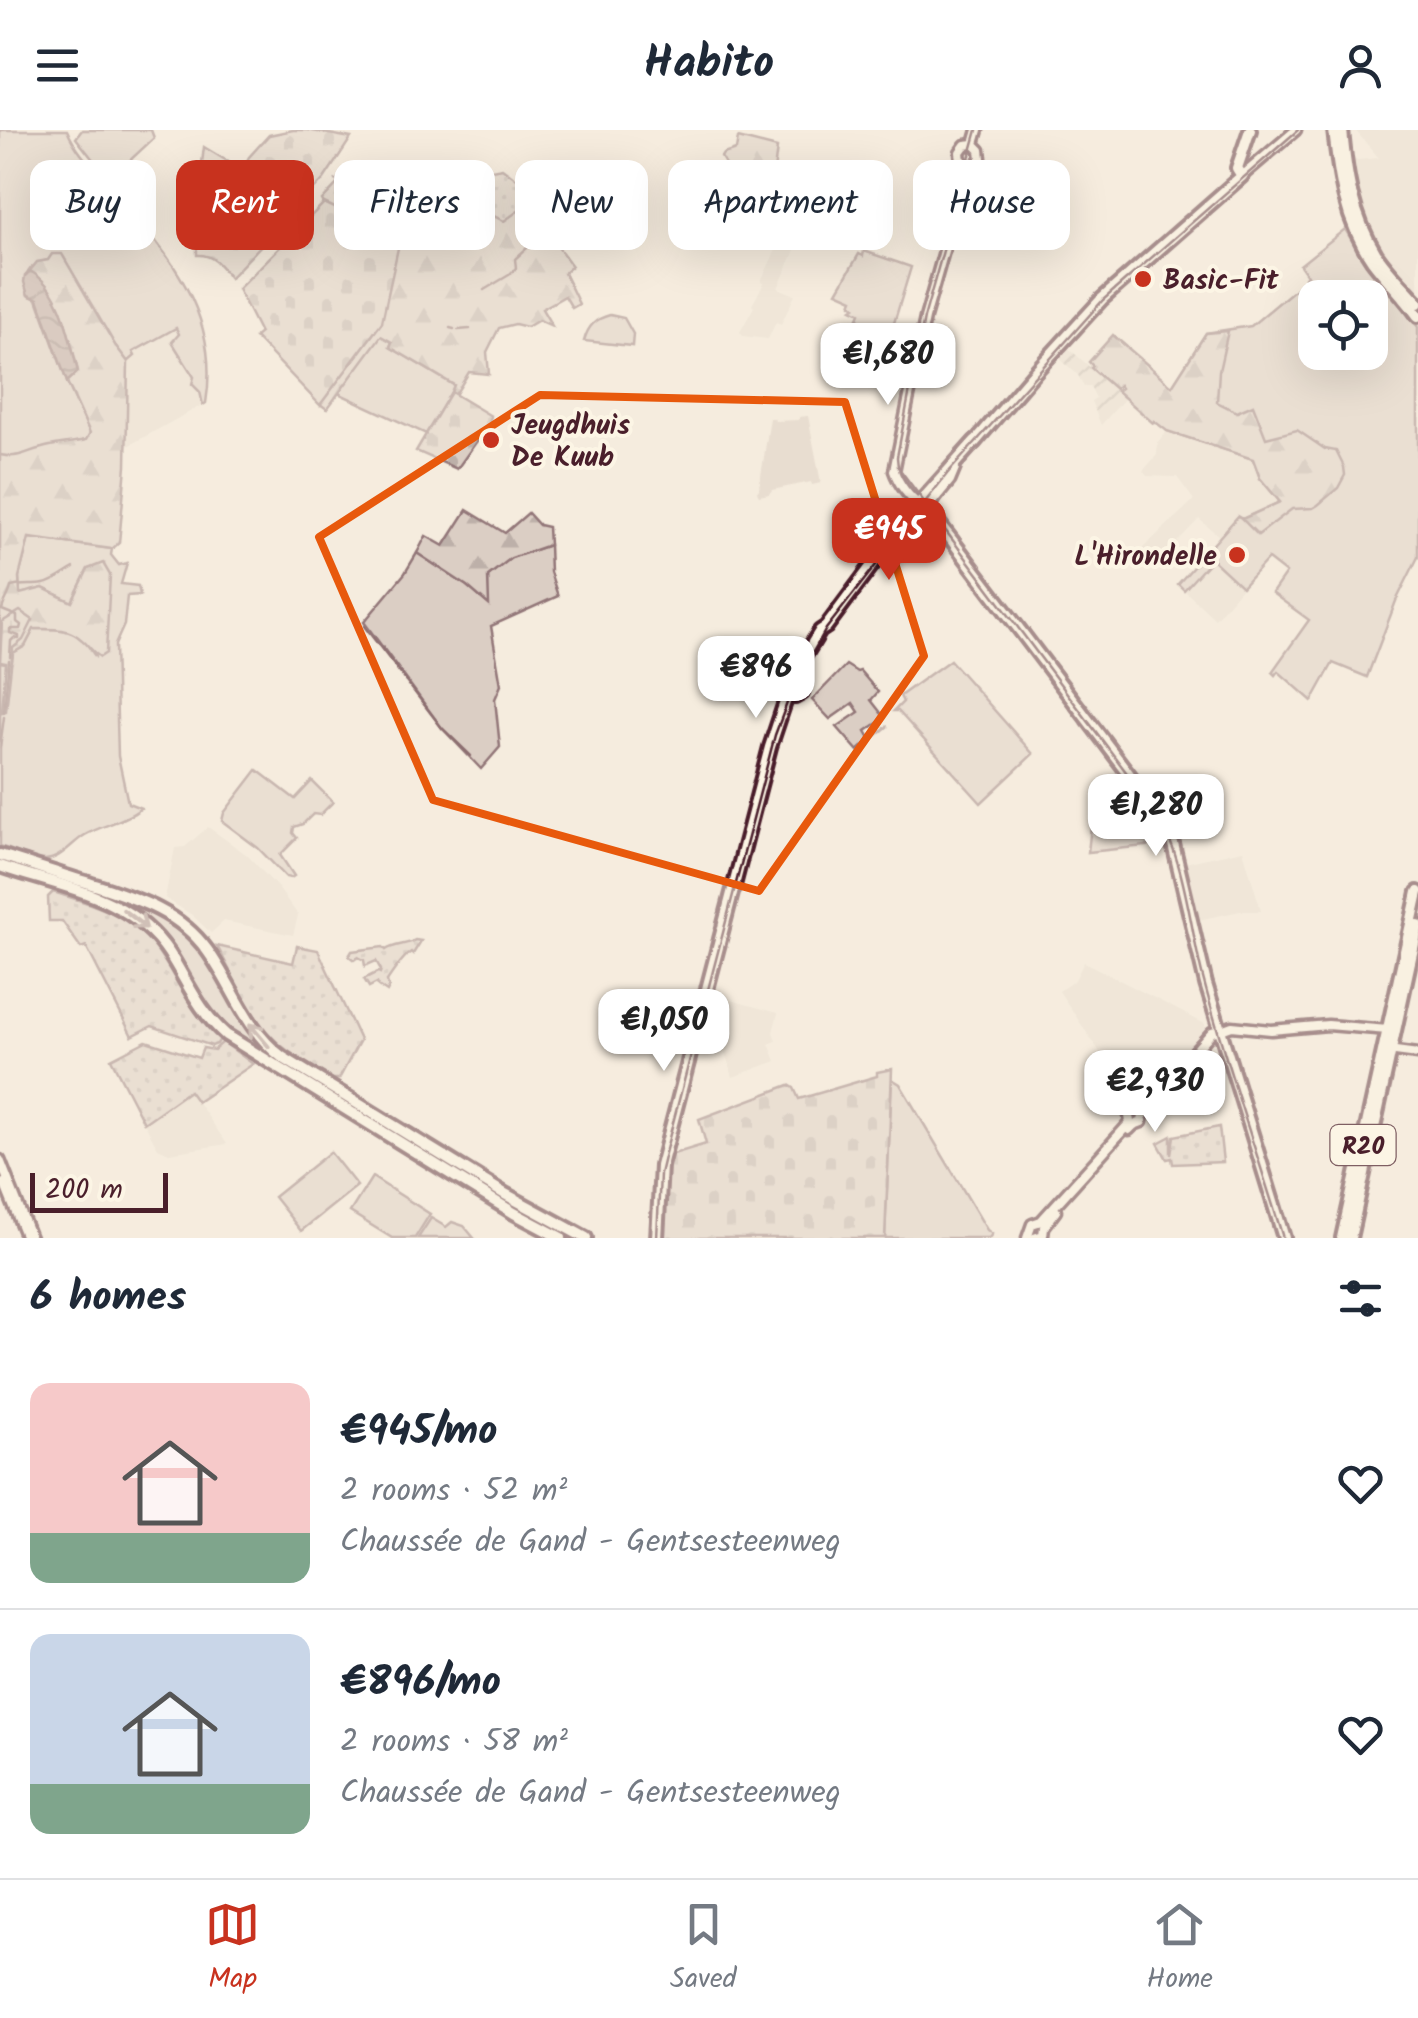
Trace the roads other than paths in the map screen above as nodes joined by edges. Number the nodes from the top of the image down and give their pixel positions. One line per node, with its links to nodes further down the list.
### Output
1 (978, 130): 6 (street)
2 (1250, 130): 9 (main road)
3 (1296, 130): 9 (street)
4 (1334, 130): 12 (main road)
5 (1342, 130): 11 (main road)
6 (974, 144): 7 (street); 8 (street)
7 (960, 160)
8 (980, 160)
9 (1239, 179): 13 (main road)
10 (944, 250): 13 (street)
11 (1418, 304)
12 (1418, 316)
13 (926, 509): 19 (main road); 28 (main road)
14 (0, 854): 27 (main road, one-way to 14)
15 (0, 866): 26 (main road, one-way to 26)
16 (1418, 892): 18 (main road, R20)
17 (1418, 925): 20 (main road, R20)
18 (1388, 1030): 19 (street); 20 (main road, R20)
19 (1220, 1033): 24 (street); 29 (main road)
20 (1387, 1050): 21 (street); 30 (main road, R20); 31 (main road, R20)
21 (1418, 1054)
22 (0, 1160): 25 (street)
23 (0, 1174): 25 (street)
24 (1031, 1237)
25 (28, 1238)
26 (561, 1238)
27 (586, 1238)
28 (654, 1238)
29 (1284, 1238)
30 (1342, 1238)
31 (1350, 1238)

